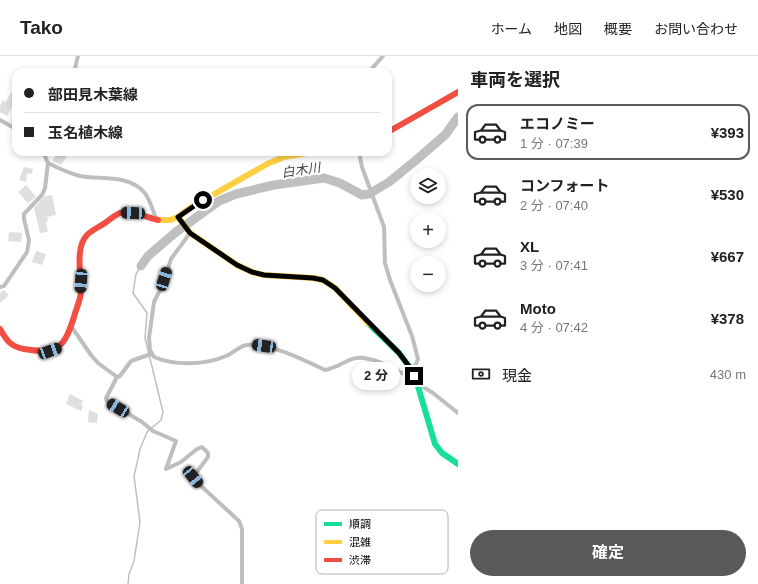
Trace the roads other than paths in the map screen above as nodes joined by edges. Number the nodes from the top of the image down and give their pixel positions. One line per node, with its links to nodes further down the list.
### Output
1 (78, 56): 3 (street)
2 (383, 56): 4 (street)
3 (75, 68)
4 (372, 68)
5 (458, 92): 8 (main road)
6 (0, 120): 7 (street)
7 (12, 127)
8 (392, 130)
9 (45, 156): 12 (street)
10 (290, 156): 13 (main road)
11 (360, 156): 20 (street)
12 (48, 163): 14 (street); 16 (street)
13 (178, 217): 14 (main road); 15 (main road)
14 (157, 220): 17 (main road)
15 (189, 231): 19 (street); 20 (main road)
16 (0, 287)
17 (71, 326): 18 (main road); 21 (street)
18 (0, 329)
19 (151, 354): 20 (street); 21 (street)
20 (413, 373): 22 (main road)
21 (117, 377): 25 (street)
22 (417, 383): 23 (street); 24 (main road)
23 (458, 413)
24 (458, 464)
25 (242, 584)

